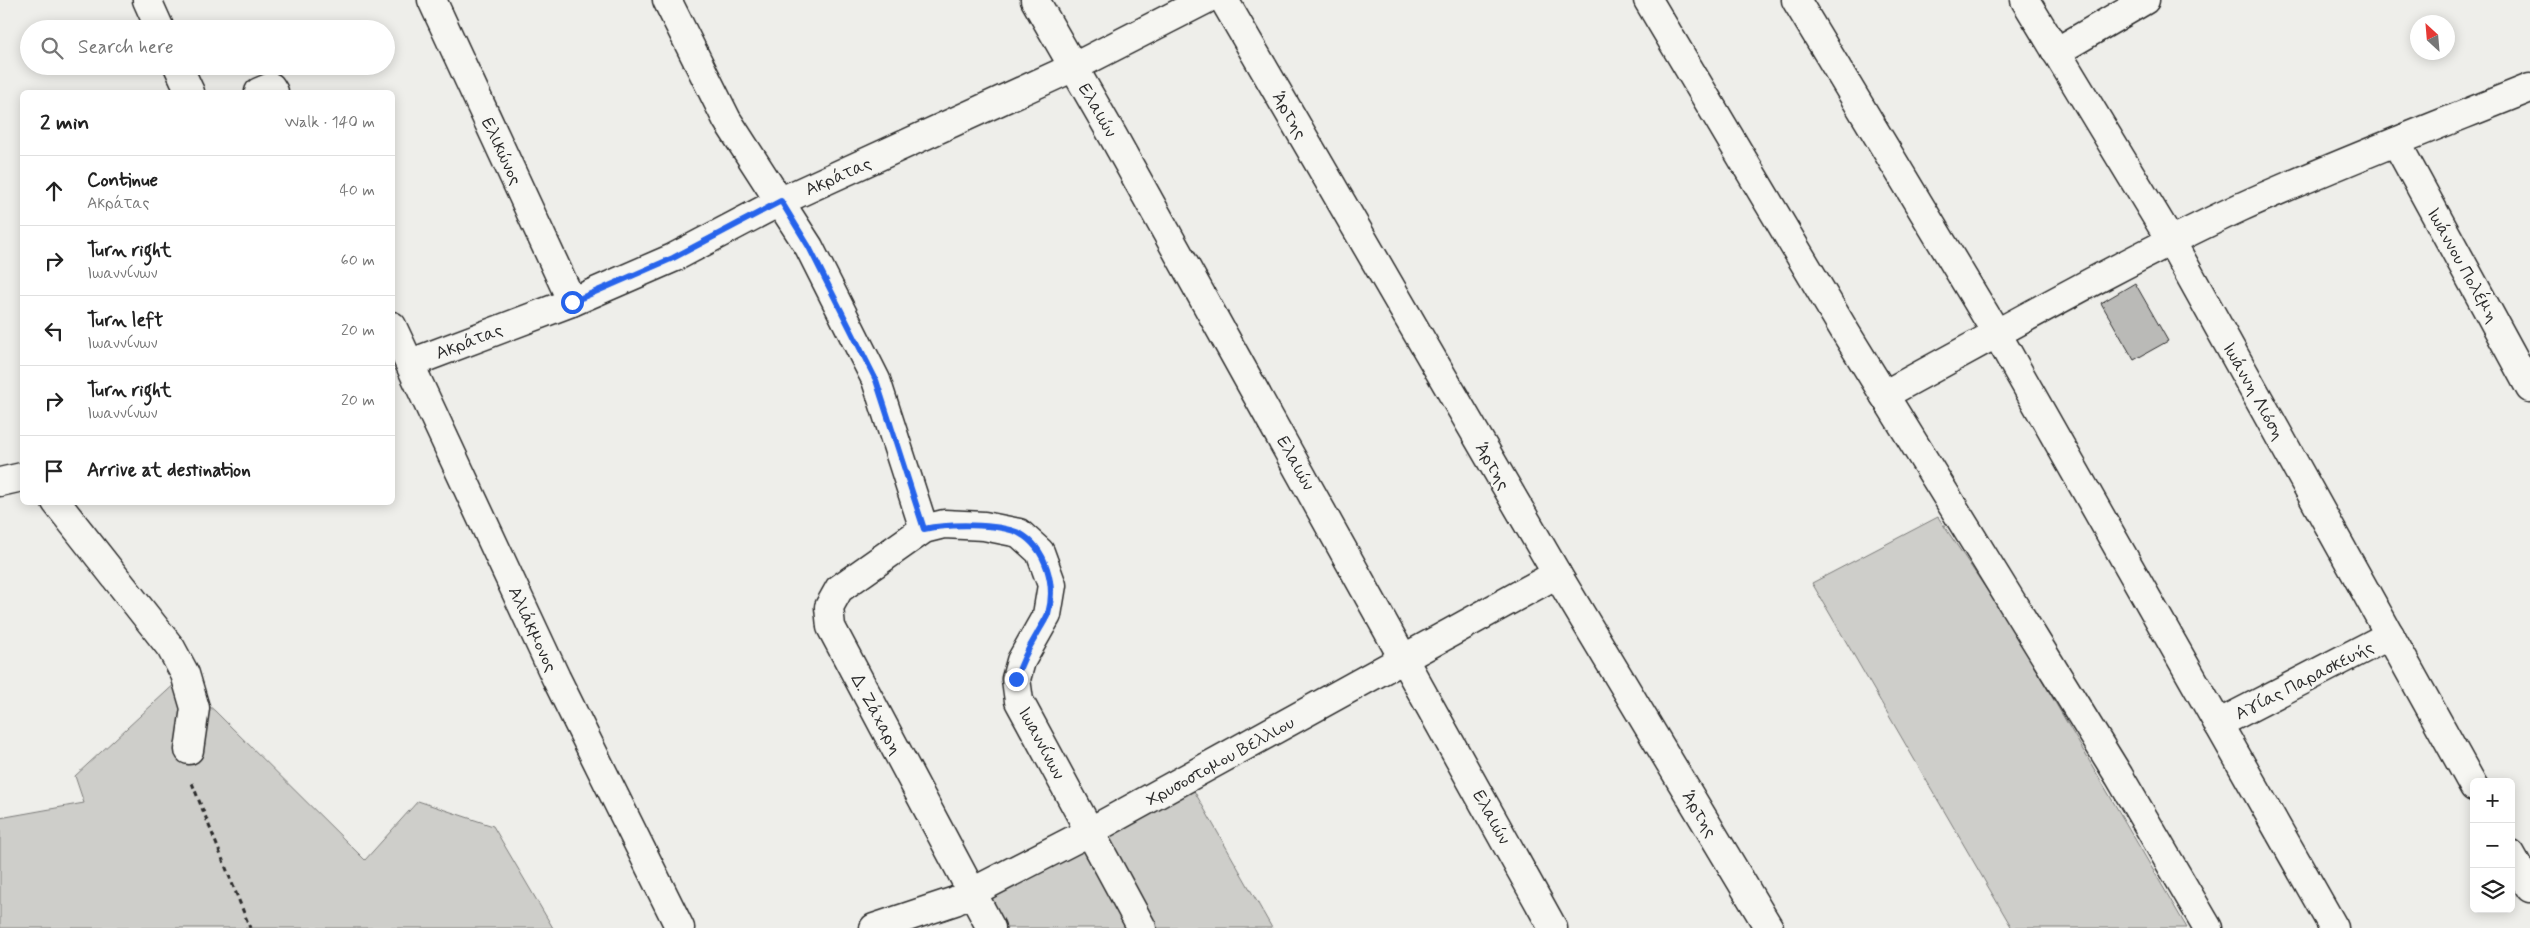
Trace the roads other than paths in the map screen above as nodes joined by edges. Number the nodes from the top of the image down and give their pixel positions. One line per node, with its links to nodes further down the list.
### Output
1 (147, 0): 11 (street)
2 (432, 0): 22 (street, Ελικώνος)
3 (667, 0): 20 (street)
4 (1035, 0): 13 (street, Ελαιών)
5 (1205, 0): 13 (street, Ακράτας)
6 (1224, 0): 32 (street, Άρτης)
7 (1648, 0): 27 (street)
8 (1796, 0): 24 (street)
9 (2025, 0): 12 (street, Ιωάννη Λιόση)
10 (2146, 0): 12 (street)
11 (156, 20)
12 (2056, 52): 21 (street, Ιωάννη Λιόση)
13 (1074, 67): 20 (street, Ακράτας); 34 (street, Ελαιών)
14 (182, 75): 16 (street)
15 (2530, 88): 19 (street)
16 (189, 90)
17 (262, 90): 18 (street)
18 (273, 90)
19 (2396, 142): 21 (street); 26 (street, Ιωάννου Πολέμη)
20 (781, 201): 22 (street, Ακράτας); 31 (street)
21 (2171, 241): 24 (street); 33 (street, Ιωάννη Λιόση)
22 (572, 302): 25 (street, Ακράτας)
23 (395, 332): 25 (street, Αλιάκμονος)
24 (1997, 334): 27 (street); 35 (street)
25 (411, 363): 42 (street, Αλιάκμονος)
26 (2530, 388)
27 (1884, 395): 48 (street)
28 (20, 477): 29 (street)
29 (0, 482)
30 (58, 505): 36 (street)
31 (924, 529): 38 (street, Ιωαννίνων); 41 (street, Δ. Ζάχαρη)
32 (1556, 574): 34 (street, Χρυσοστομου Βελλιου); 47 (street, Άρτης)
33 (2390, 635): 35 (street, Αγίας Παρασκευής); 37 (street, Ιωάννη Λιόση)
34 (1405, 660): 38 (street, Χρυσοστομου Βελλιου); 46 (street, Ελαιών)
35 (2218, 724): 49 (street)
36 (189, 750)
37 (2470, 780)
38 (1089, 832): 41 (street, Χρυσοστομου Βελλιου); 45 (street, Ιωαννίνων)
39 (2515, 861): 40 (street)
40 (2530, 888)
41 (972, 892): 43 (street, Χρυσοστομου Βελλιου); 44 (street, Δ. Ζάχαρη)
42 (680, 928)
43 (874, 928)
44 (991, 928)
45 (1142, 928)
46 (1553, 928)
47 (1769, 928)
48 (2208, 928)
49 (2334, 928)

